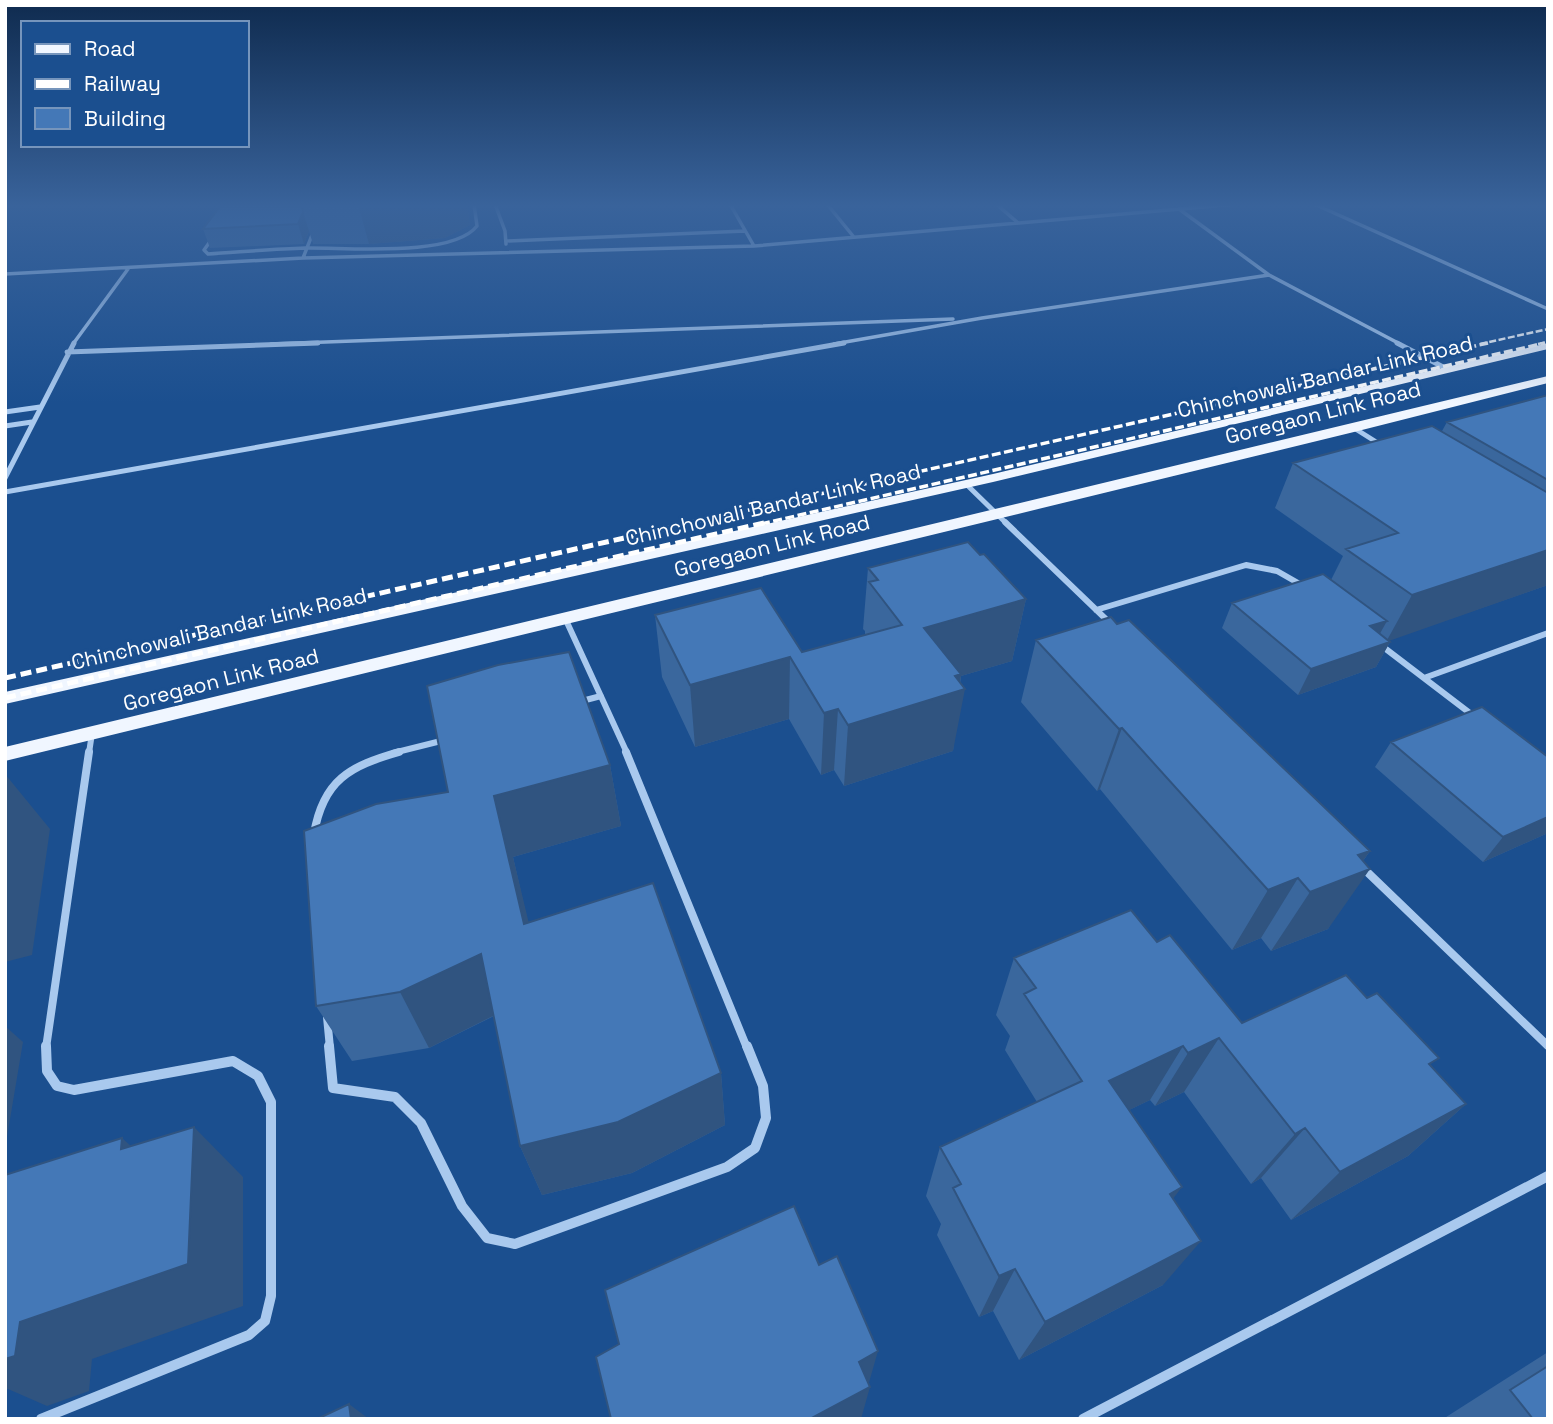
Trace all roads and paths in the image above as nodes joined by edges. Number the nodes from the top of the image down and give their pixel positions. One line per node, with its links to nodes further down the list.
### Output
1 (92, 270): 5 (street)
2 (127, 270): 10 (street)
3 (1263, 270): 6 (street)
4 (1462, 270): 7 (street)
5 (5, 274)
6 (1269, 275): 8 (street); 11 (street)
7 (1548, 309)
8 (982, 318): 10 (street); 21 (street)
9 (1548, 346): 11 (main road, Chinchowali Bandar Link Road)
10 (67, 352): 13 (street)
11 (1447, 369): 20 (main road, Chinchowali Bandar Link Road)
12 (1548, 379): 17 (main road, Goregaon Link Road)
13 (40, 407): 14 (street); 15 (street)
14 (5, 412)
15 (32, 422): 16 (street); 19 (street)
16 (5, 426)
17 (1354, 428): 18 (street); 22 (main road, Goregaon Link Road)
18 (1388, 449)
19 (5, 478)
20 (966, 484): 22 (street); 31 (main road, Chinchowali Bandar Link Road)
21 (5, 492)
22 (996, 513): 24 (street); 25 (main road, Goregaon Link Road)
23 (1309, 591): 24 (street)
24 (1096, 610): 26 (street)
25 (565, 618): 30 (street); 34 (main road, Goregaon Link Road)
26 (1116, 629)
27 (1548, 633): 29 (street)
28 (1372, 638): 29 (street)
29 (1424, 678): 33 (street)
30 (601, 696): 32 (street); 39 (street)
31 (5, 698)
32 (562, 707)
33 (1486, 725)
34 (93, 732): 36 (main road, Goregaon Link Road); 42 (street)
35 (457, 736): 37 (street)
36 (5, 754)
37 (313, 845)
38 (1357, 862): 40 (street)
39 (327, 1007)
40 (1548, 1046)
41 (1548, 1176): 43 (street)
42 (41, 1419)
43 (1083, 1419)

